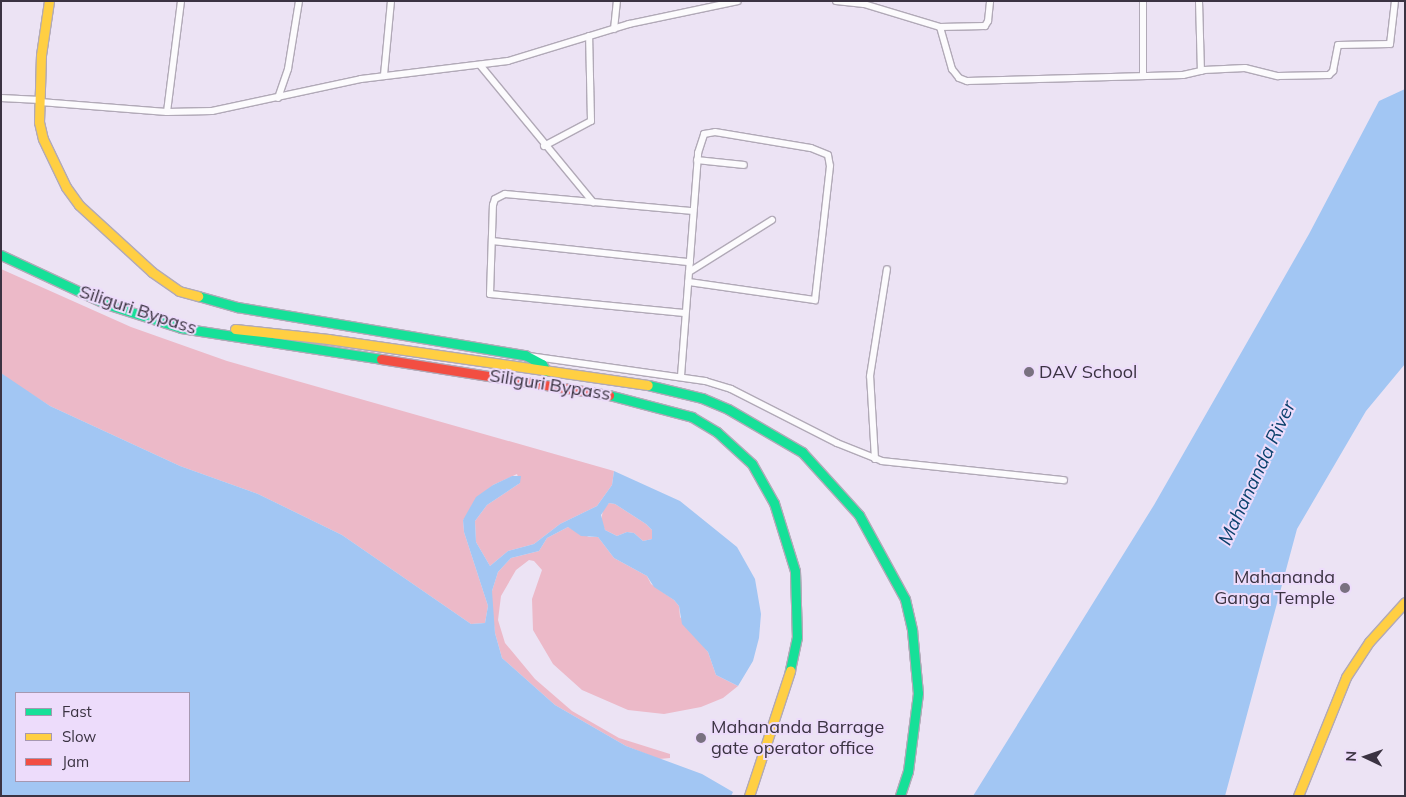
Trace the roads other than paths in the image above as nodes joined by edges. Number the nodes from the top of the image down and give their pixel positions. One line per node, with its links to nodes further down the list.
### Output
1 (49, 1): 21 (main road)
2 (180, 1): 22 (street)
3 (299, 1): 20 (street)
4 (391, 1): 17 (street)
5 (617, 1): 13 (street)
6 (738, 1): 13 (street)
7 (836, 1): 12 (street)
8 (990, 1): 12 (street)
9 (1143, 1): 18 (street)
10 (1199, 1): 16 (street)
11 (1396, 1): 16 (street)
12 (940, 27): 18 (street)
13 (614, 29): 14 (street)
14 (589, 36): 15 (street); 23 (street)
15 (480, 64): 17 (street); 23 (street)
16 (1201, 70): 18 (street)
17 (384, 75): 20 (street)
18 (1143, 76)
19 (1, 98): 21 (street)
20 (278, 98): 22 (street)
21 (40, 101): 22 (street); 37 (main road)
22 (167, 112)
23 (544, 146): 26 (street)
24 (697, 160): 25 (street); 27 (street); 34 (street)
25 (744, 165)
26 (593, 202): 27 (street); 29 (street)
27 (692, 210): 31 (street)
28 (772, 220): 33 (street)
29 (492, 241): 31 (street); 36 (street)
30 (1, 255): 35 (main road, Siliguri Bypass)
31 (690, 262): 33 (street)
32 (886, 269): 40 (street)
33 (689, 272): 34 (street)
34 (688, 282): 36 (street)
35 (130, 311): 38 (main road); 43 (main road, Siliguri Bypass)
36 (684, 313): 39 (street)
37 (525, 355): 38 (main road); 39 (street)
38 (546, 370): 44 (main road)
39 (680, 376): 40 (street)
40 (874, 459): 41 (street)
41 (1064, 480)
42 (1405, 602): 45 (main road)
43 (749, 795)
44 (900, 796)
45 (1298, 796)

